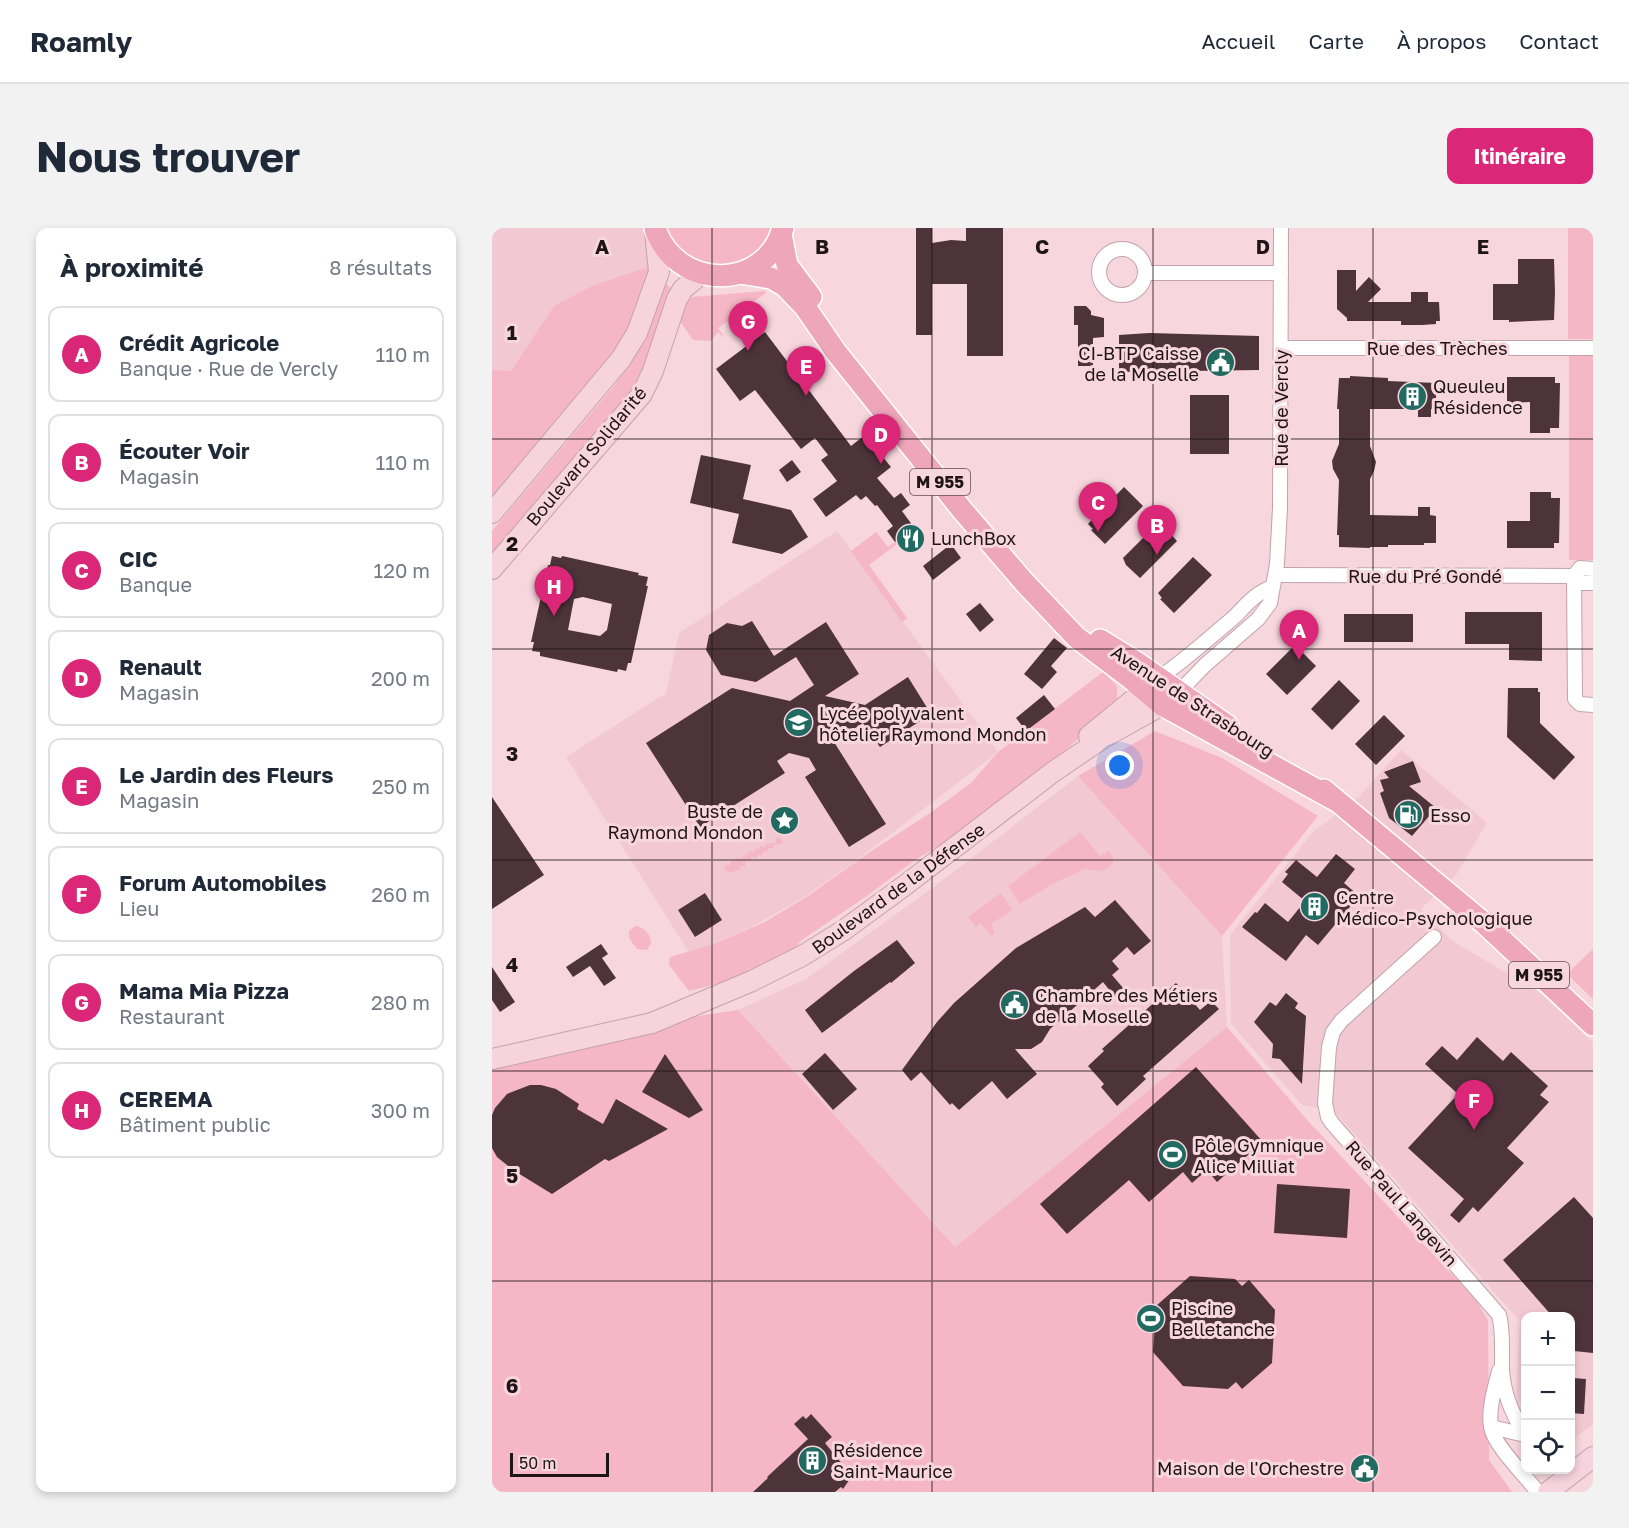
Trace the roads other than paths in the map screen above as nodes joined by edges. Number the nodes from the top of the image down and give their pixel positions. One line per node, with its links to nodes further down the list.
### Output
1 (1281, 228): 6 (street, Rue de Vercly)
2 (655, 229): 7 (main road); 11 (street, Boulevard Solidarité)
3 (782, 231): 4 (main road); 10 (main road, Avenue de Strasbourg / M 955)
4 (740, 273): 7 (main road, Avenue de Strasbourg); 10 (main road, Avenue de Strasbourg / M 955)
5 (1146, 273): 6 (street)
6 (1281, 273): 8 (street, Rue de Vercly)
7 (701, 274): 13 (street, Boulevard Solidarité)
8 (1281, 348): 9 (street, Rue des Trèches); 15 (street, Rue de Vercly)
9 (1593, 348)
10 (836, 352): 17 (main road, Avenue de Strasbourg / M 955)
11 (492, 513)
12 (1593, 568): 14 (street, Rue du Pré Gondé)
13 (492, 569)
14 (1574, 576): 15 (street, Rue du Pré Gondé); 16 (street, Rue du Pré Gondé); 19 (street)
15 (1274, 581): 17 (street); 18 (street, Rue de Vercly)
16 (1593, 583)
17 (1152, 684): 18 (main road, Avenue de Strasbourg / M 955); 20 (street, Boulevard de la Défense)
18 (1170, 699): 20 (street, Boulevard de la Défense); 22 (main road, Avenue de Strasbourg / M 955)
19 (1593, 705)
20 (1053, 772): 23 (street, Boulevard de la Défense)
21 (1434, 936): 24 (street, Rue Paul Langevin)
22 (1593, 1025)
23 (492, 1059)
24 (1502, 1363): 25 (street, Rue Paul Langevin); 26 (street, Rue Paul Langevin)
25 (1491, 1427): 27 (street, Rue Paul Langevin); 30 (street)
26 (1521, 1428)
27 (1521, 1434)
28 (1593, 1457): 29 (street)
29 (1555, 1481)
30 (1538, 1492)

